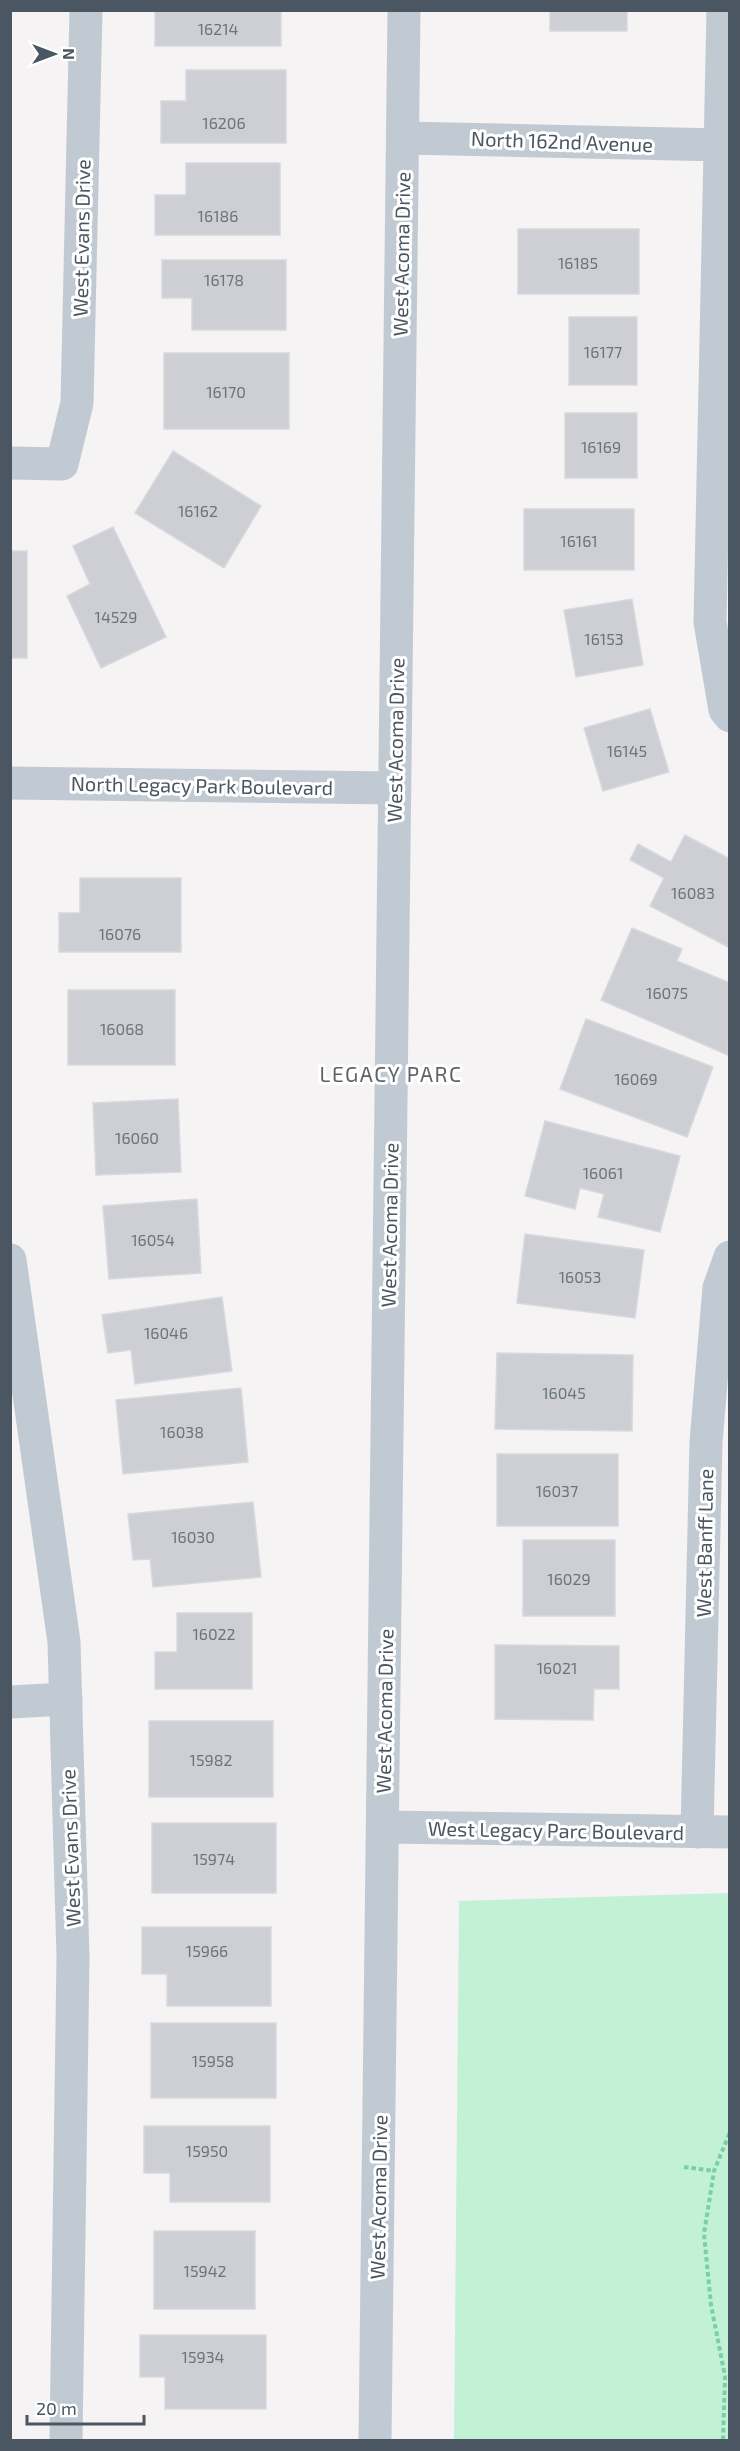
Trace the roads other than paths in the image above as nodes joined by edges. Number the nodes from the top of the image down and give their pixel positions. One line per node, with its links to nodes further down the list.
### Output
1 (86, 10): 6 (street, West Evans Drive)
2 (404, 10): 4 (street, West Acoma Drive)
3 (723, 10): 5 (street)
4 (403, 138): 5 (street, North 162nd Avenue); 9 (street, West Acoma Drive)
5 (721, 146): 7 (street)
6 (10, 464)
7 (729, 716)
8 (10, 783): 9 (street, North Legacy Park Boulevard)
9 (394, 788): 14 (street, West Acoma Drive)
10 (729, 1257): 15 (street, West Banff Lane)
11 (10, 1260): 12 (street, West Evans Drive)
12 (66, 1699): 13 (street); 17 (street, West Evans Drive)
13 (10, 1702)
14 (383, 1827): 15 (street, West Legacy Parc Boulevard); 18 (street, West Acoma Drive)
15 (697, 1832): 16 (street, West Legacy Parc Boulevard)
16 (729, 1832)
17 (66, 2440)
18 (375, 2440)

